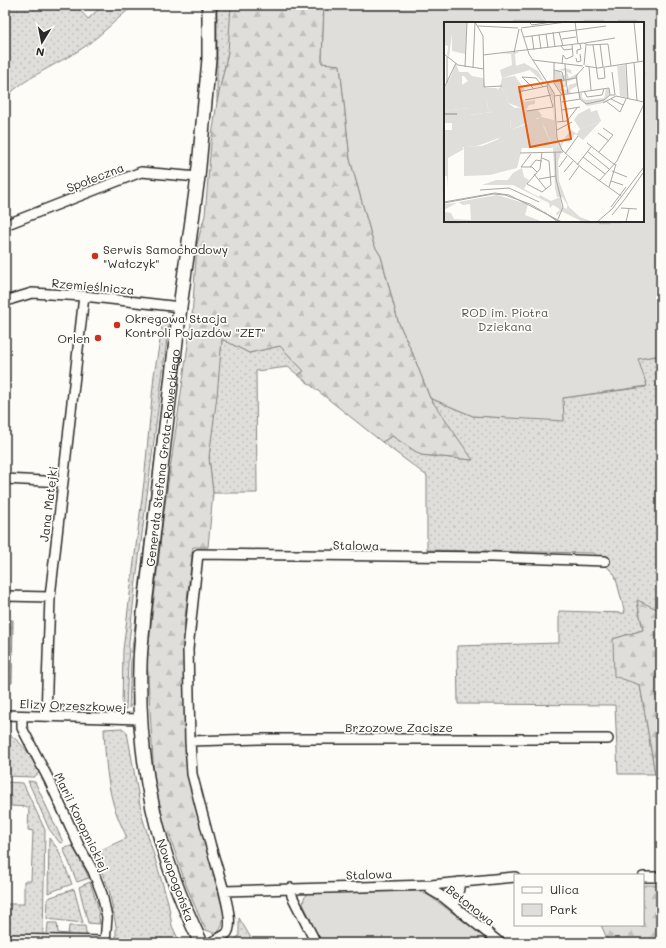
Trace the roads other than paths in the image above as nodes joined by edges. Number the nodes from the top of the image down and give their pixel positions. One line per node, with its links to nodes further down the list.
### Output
1 (208, 5): 2 (street, Generała Stefana Grota-Roweckiego)
2 (198, 177): 3 (street, Społeczna); 6 (street, Generała Stefana Grota-Roweckiego)
3 (5, 225)
4 (84, 296): 5 (street, Rzemieślnicza); 6 (street, Rzemieślnicza); 8 (street, Jana Matejki)
5 (5, 302)
6 (180, 307): 15 (street, Generała Stefana Grota-Roweckiego)
7 (5, 479): 8 (street)
8 (63, 482): 11 (street, Jana Matejki)
9 (605, 561): 17 (street, Stalowa)
10 (5, 596): 11 (street)
11 (50, 597): 14 (street, Jana Matejki)
12 (5, 715): 13 (street, Elizy Orzeszkowej)
13 (22, 716): 14 (street, Elizy Orzeszkowej); 28 (street, Marii Konopnickiej)
14 (46, 716): 15 (street, Elizy Orzeszkowej)
15 (140, 719): 18 (street, Generała Stefana Grota-Roweckiego)
16 (608, 739): 17 (street, Brzozowe Zacisze)
17 (190, 741): 25 (street)
18 (154, 816): 29 (street, Nowopogońska)
19 (514, 877): 22 (street, Stalowa)
20 (644, 877): 21 (street)
21 (661, 877)
22 (459, 882): 23 (street, Stalowa); 26 (street)
23 (431, 885): 24 (street, Stalowa); 26 (street, Betonowa)
24 (291, 888): 25 (street, Stalowa); 31 (street)
25 (224, 891): 30 (street)
26 (453, 905): 32 (street, Betonowa)
27 (5, 938): 28 (street)
28 (105, 942)
29 (201, 943)
30 (210, 943)
31 (316, 943)
32 (500, 943)

